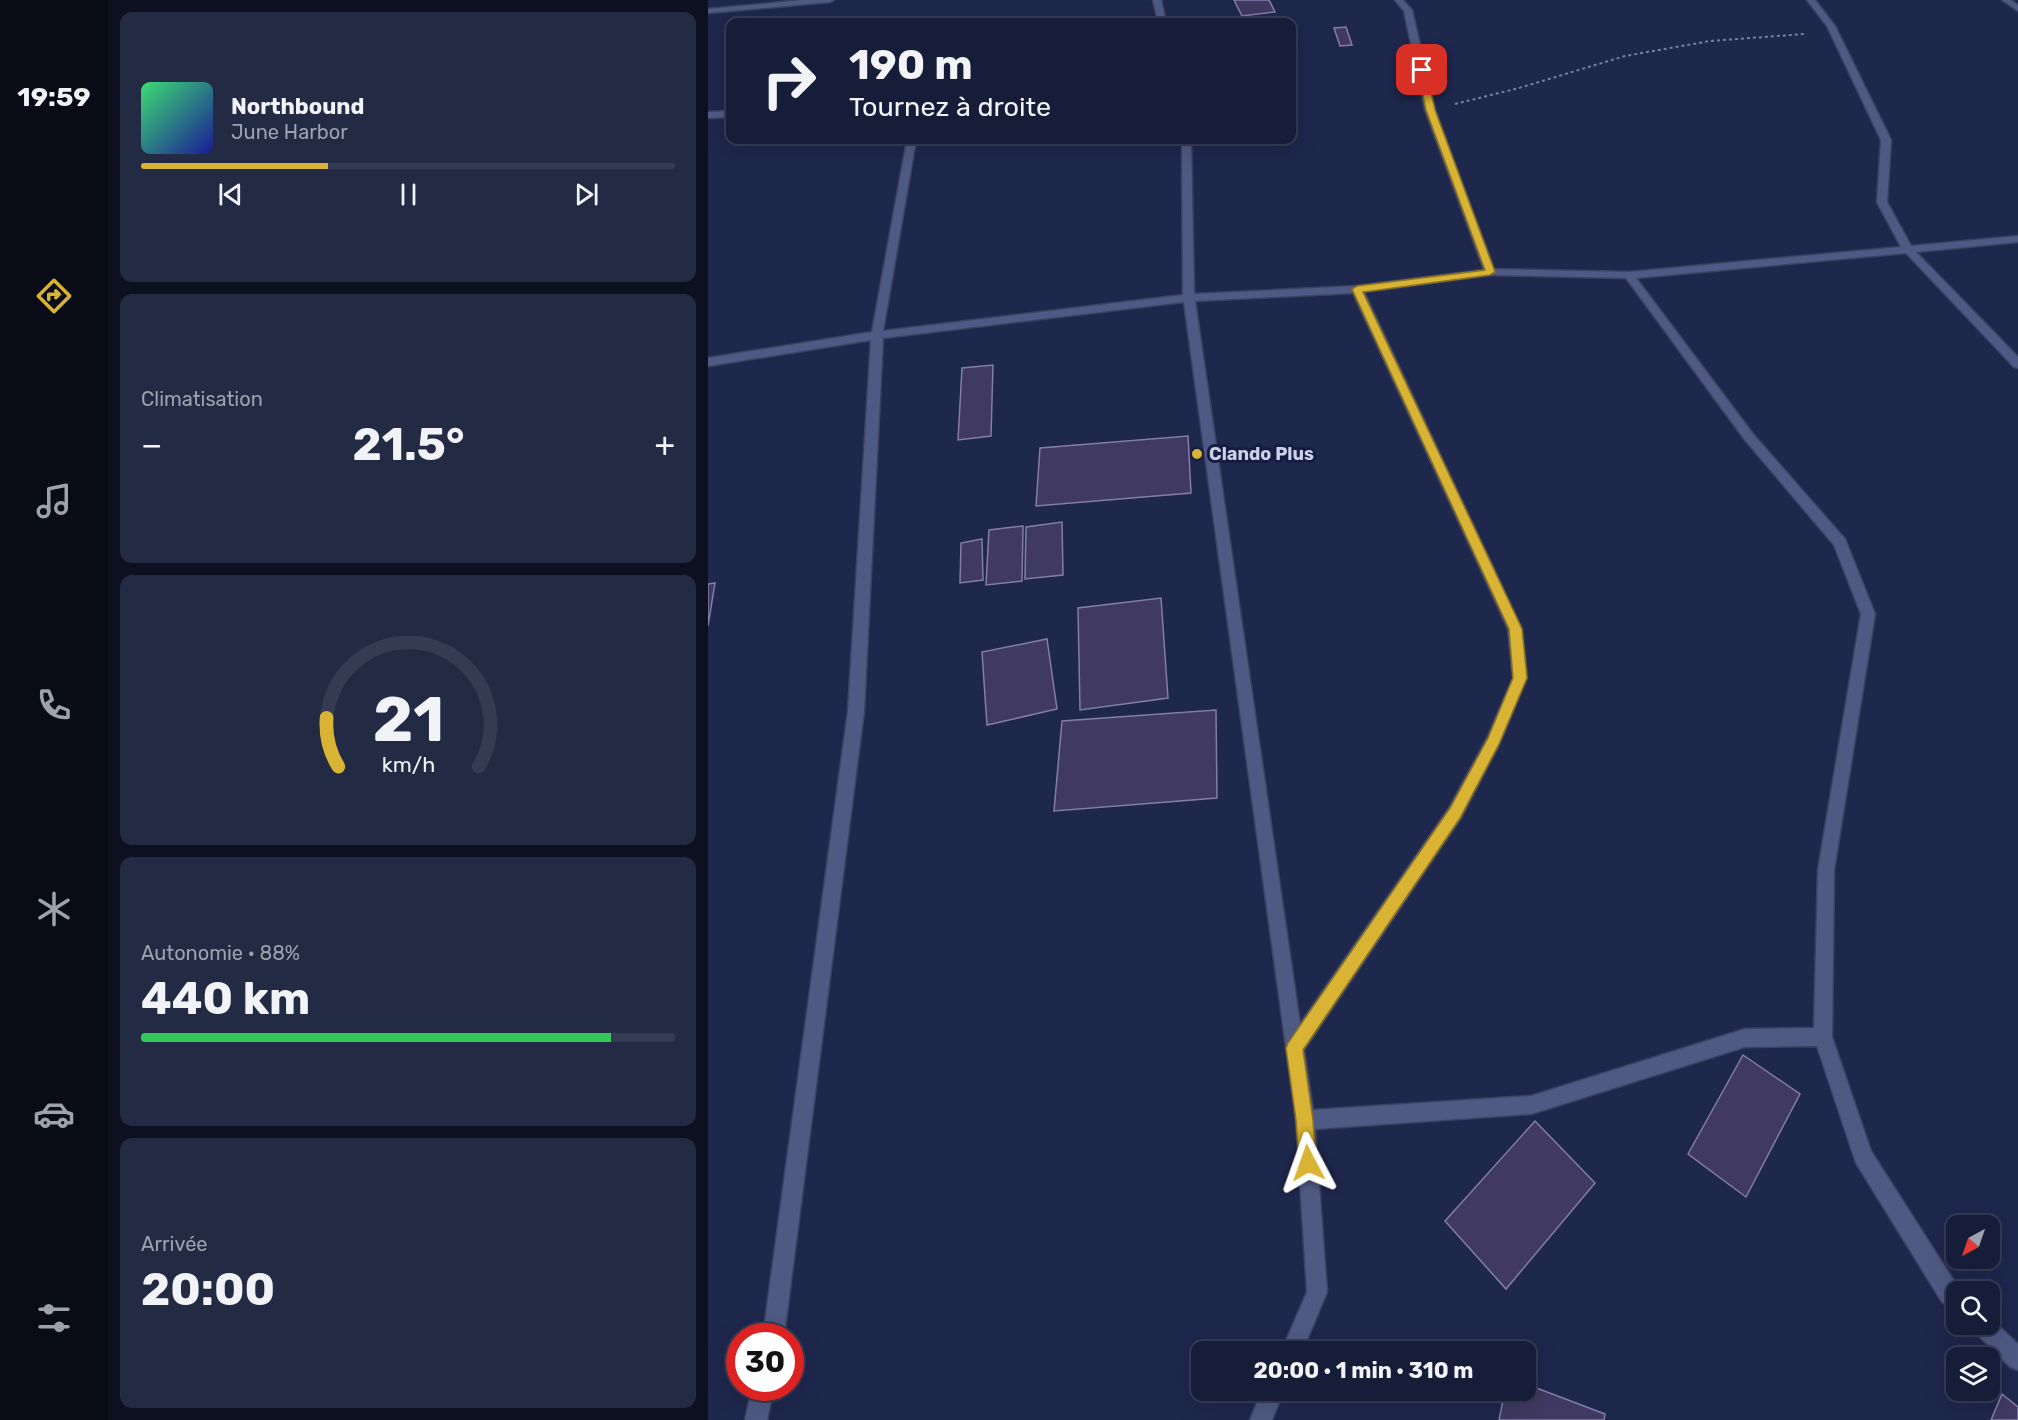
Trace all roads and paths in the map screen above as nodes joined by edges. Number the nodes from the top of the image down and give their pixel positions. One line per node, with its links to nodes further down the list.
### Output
1 (830, 0): 7 (street)
2 (1157, 0): 8 (street)
3 (1399, 0): 10 (street)
4 (1811, 0): 9 (street)
5 (2006, 0): 6 (street)
6 (2018, 9)
7 (708, 11)
8 (1161, 18)
9 (1834, 32): 10 (path); 16 (street)
10 (1431, 110): 17 (street)
11 (726, 114): 12 (street)
12 (708, 115)
13 (910, 144): 21 (street)
14 (1186, 144): 20 (street)
15 (2018, 239): 16 (street)
16 (1908, 249): 18 (street); 22 (street)
17 (1490, 272): 18 (street); 19 (street)
18 (1629, 274): 25 (street)
19 (1357, 289): 20 (street); 26 (street)
20 (1189, 298): 21 (street); 26 (street)
21 (877, 335): 23 (street); 29 (street)
22 (2013, 354): 24 (street)
23 (708, 362)
24 (2018, 364)
25 (1823, 1037): 27 (street); 28 (street)
26 (1294, 1048): 27 (street)
27 (1305, 1120): 31 (street)
28 (1946, 1290)
29 (775, 1323)
30 (1993, 1335): 32 (street)
31 (1296, 1341)
32 (2018, 1359)
33 (760, 1401): 35 (street)
34 (1269, 1401): 36 (street)
35 (756, 1420)
36 (1262, 1420)

